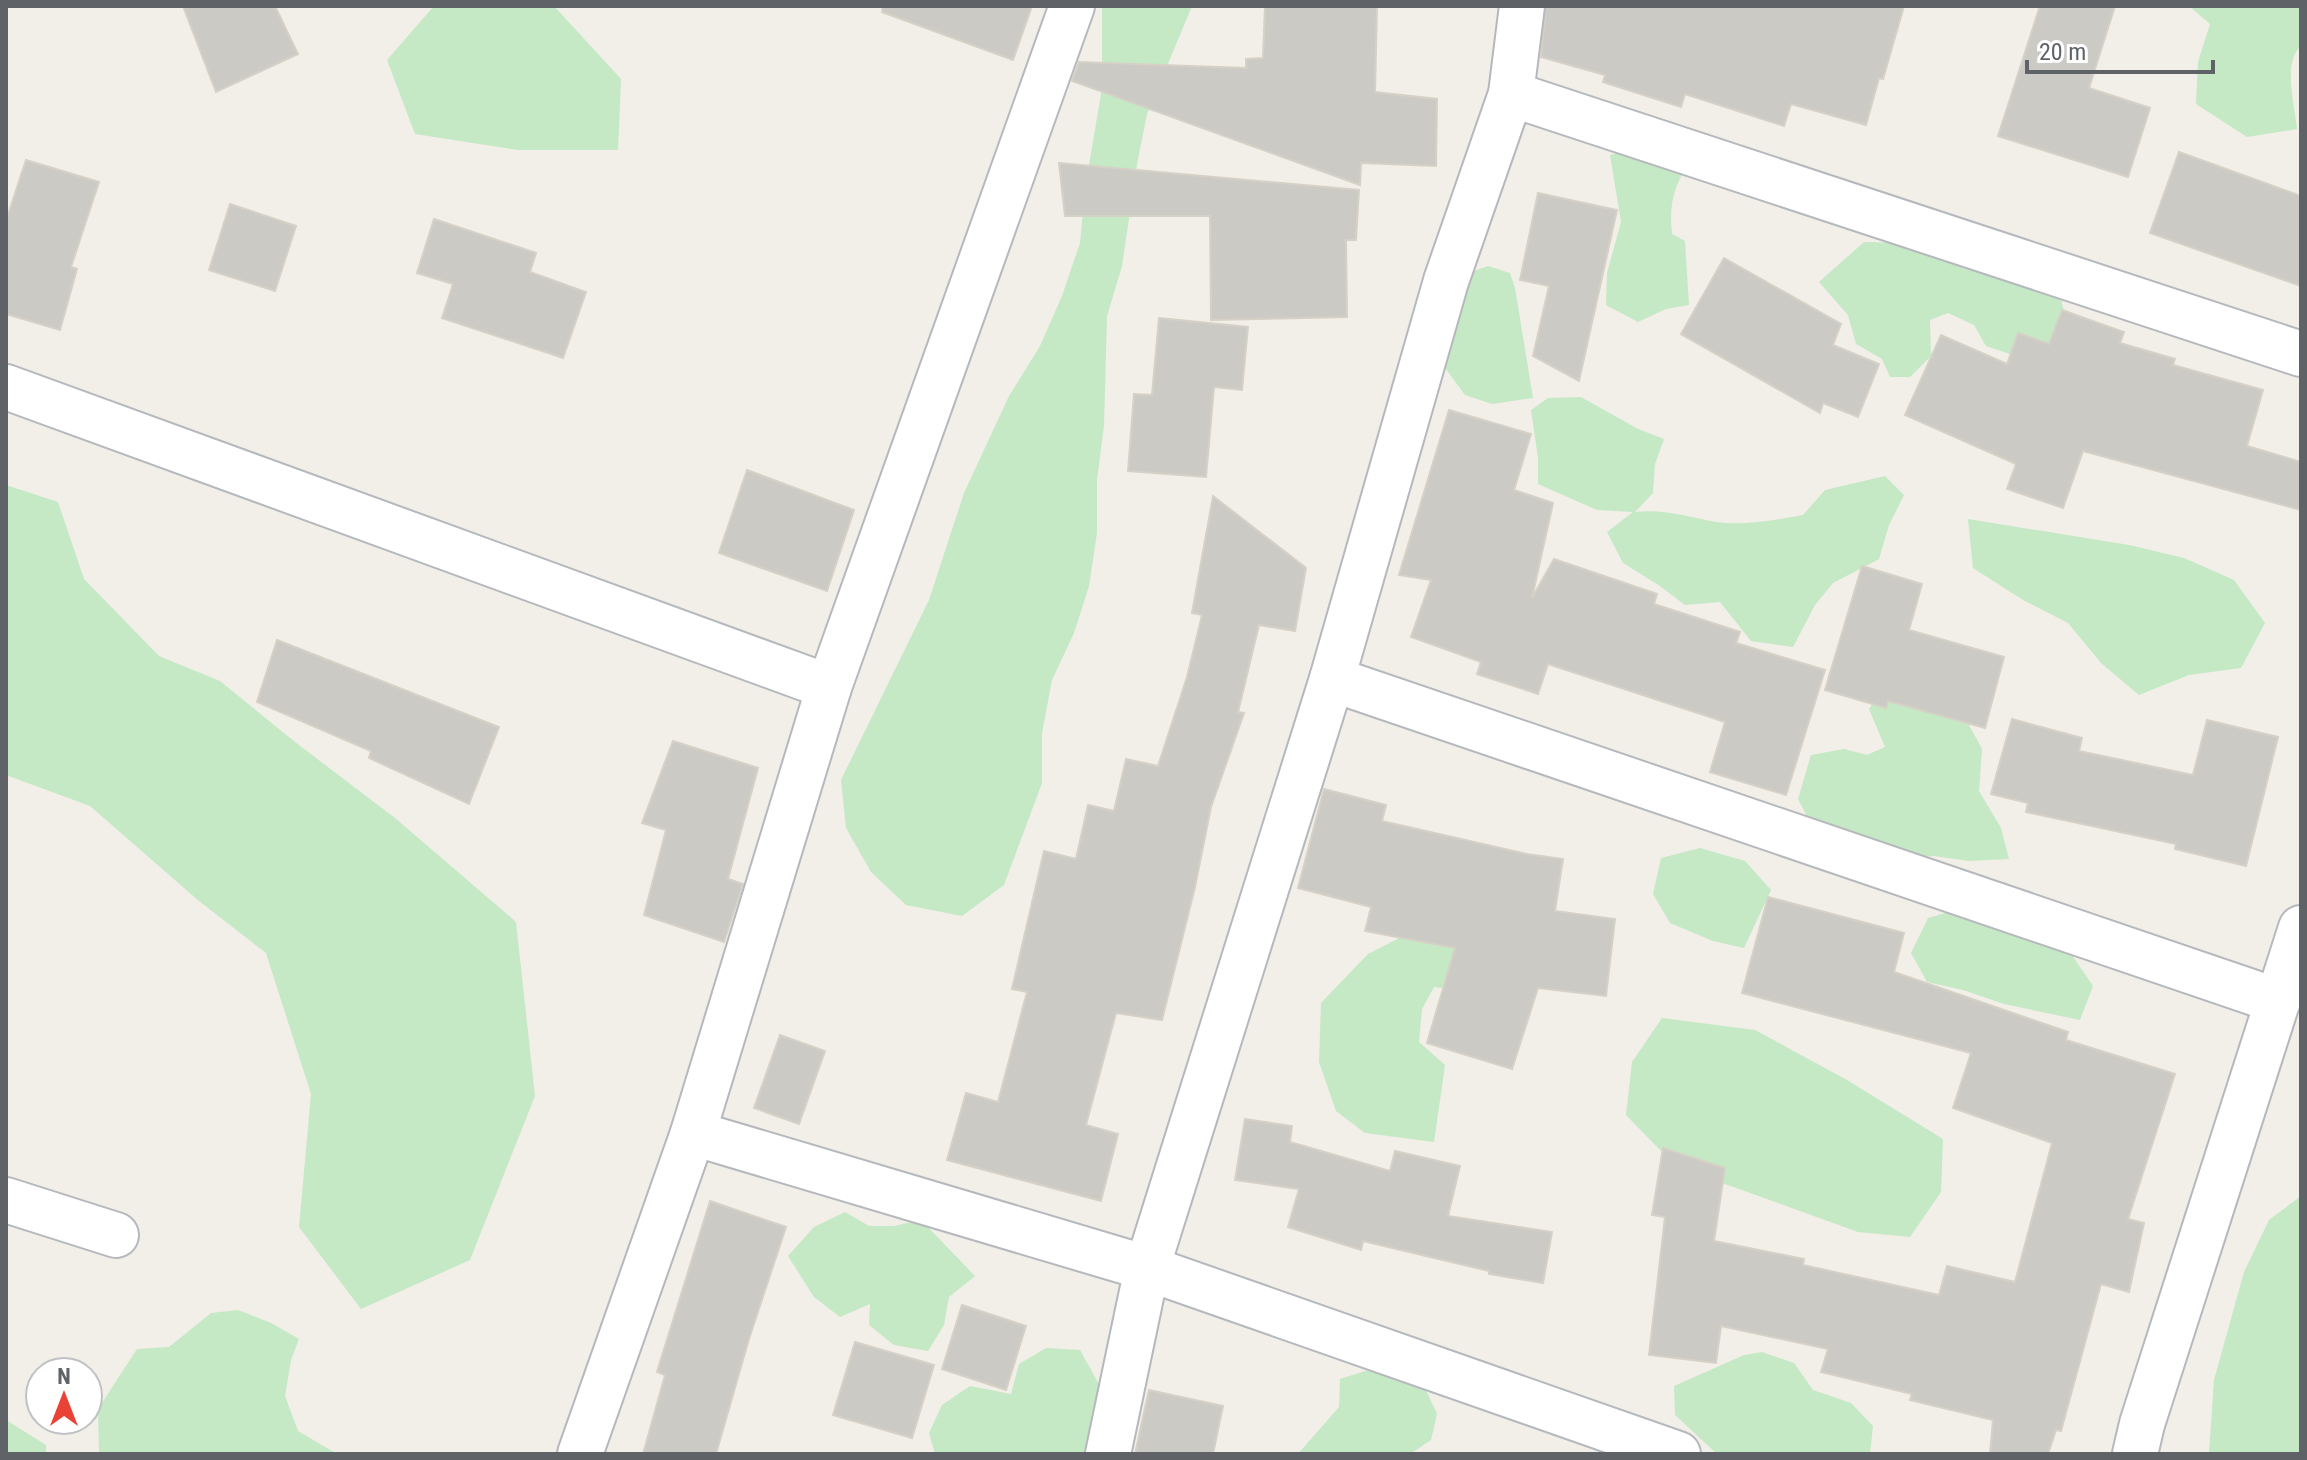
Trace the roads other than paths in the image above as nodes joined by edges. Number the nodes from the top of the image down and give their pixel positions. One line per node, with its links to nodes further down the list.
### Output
1 (1072, 6): 7 (street)
2 (1522, 6): 3 (street)
3 (1511, 94): 4 (street); 6 (street)
4 (2301, 354)
5 (6, 387): 7 (street)
6 (1332, 679): 9 (street); 13 (street)
7 (829, 687): 10 (street)
8 (2301, 928): 9 (street)
9 (2278, 1001): 17 (street)
10 (693, 1133): 13 (street); 14 (street)
11 (6, 1200): 12 (street)
12 (116, 1235)
13 (1147, 1268): 15 (street); 16 (street)
14 (580, 1454)
15 (1108, 1454)
16 (1678, 1454)
17 (2135, 1454)

